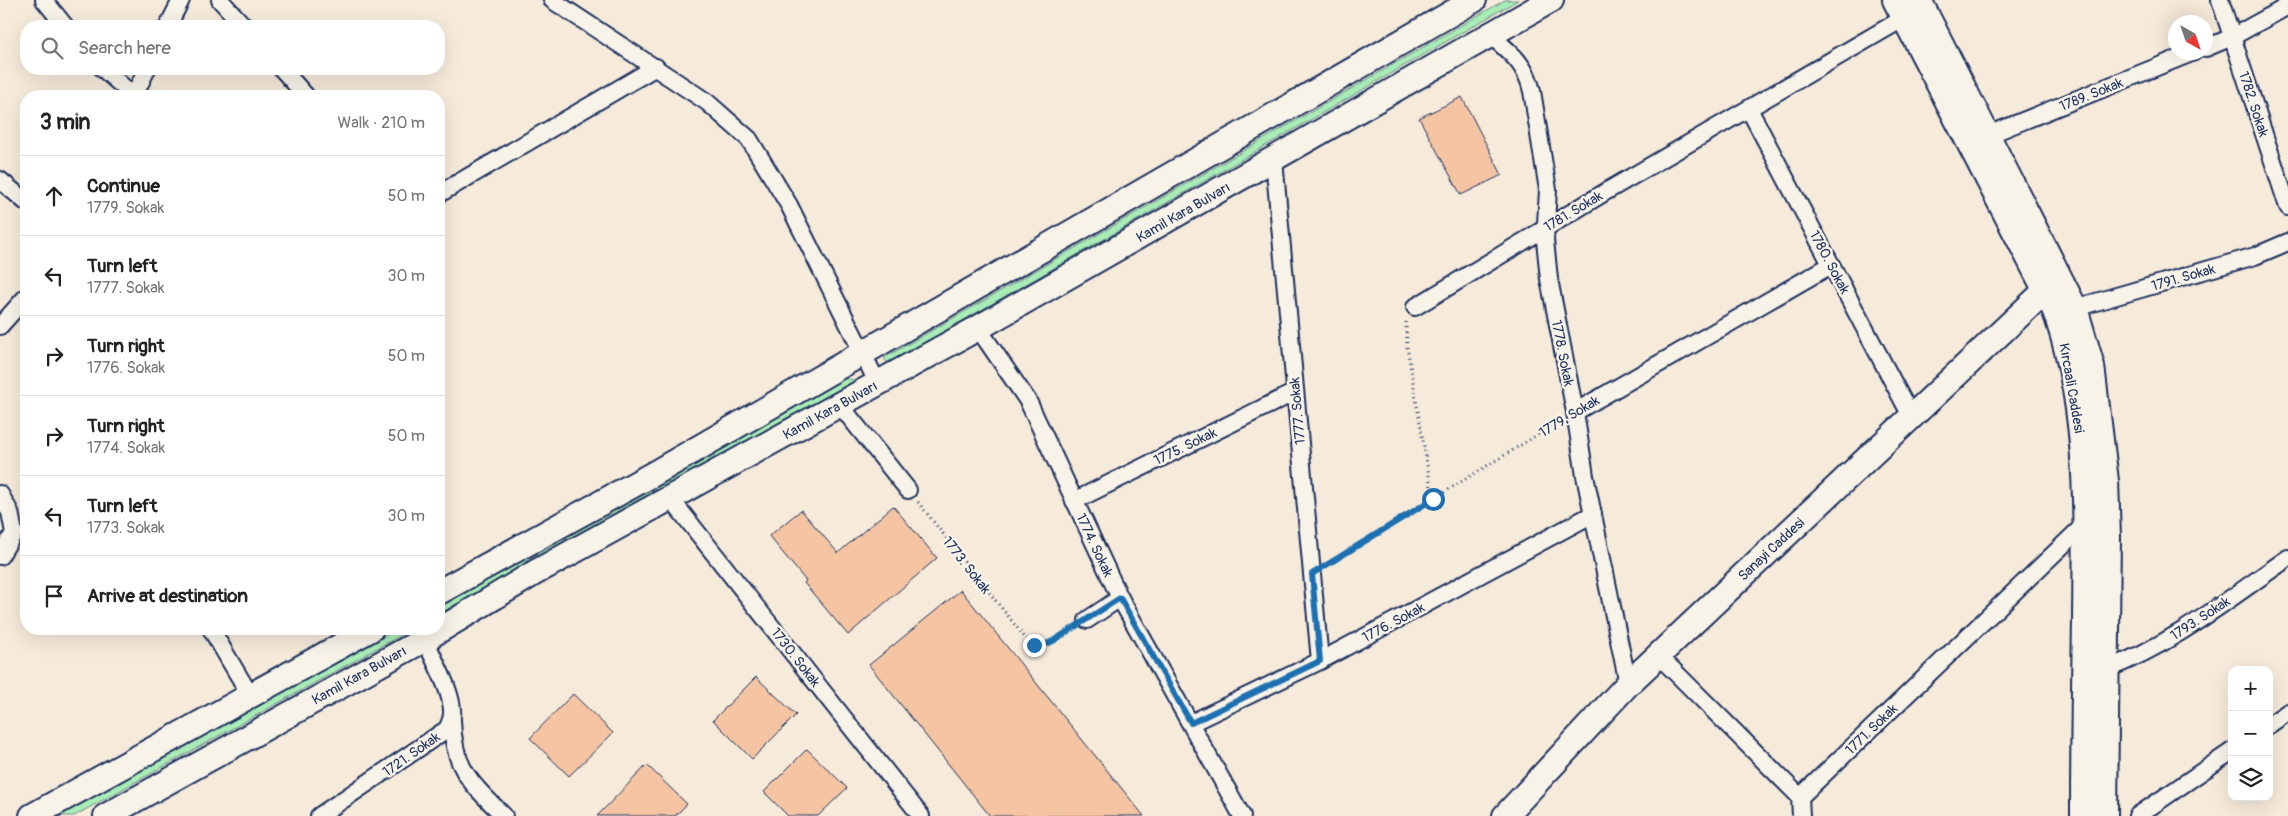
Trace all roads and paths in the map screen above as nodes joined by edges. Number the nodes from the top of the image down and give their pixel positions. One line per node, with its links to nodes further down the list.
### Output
1 (44, 0): 10 (street)
2 (181, 0): 11 (street)
3 (220, 0): 12 (street)
4 (552, 0): 17 (street)
5 (1474, 0): 40 (main road)
6 (1551, 0): 13 (main road, Kamil Kara Bulvarı)
7 (2220, 0): 14 (street, 1782. Sokak)
8 (1913, 4): 24 (street, 1781. Sokak); 25 (main road, Kırcaali Caddesi); 34 (main road, Kırcaali Caddesi)
9 (2288, 6): 14 (street)
10 (60, 20)
11 (171, 20)
12 (238, 20)
13 (1490, 35): 26 (main road, Kamil Kara Bulvarı); 31 (street, 1778. Sokak)
14 (2232, 37): 15 (street); 30 (street, 1782. Sokak)
15 (2213, 45)
16 (2174, 60): 25 (street, 1789. Sokak)
17 (656, 67): 28 (street); 40 (street)
18 (110, 75): 21 (street)
19 (144, 75): 22 (street)
20 (287, 75): 23 (street)
21 (127, 90)
22 (137, 90)
23 (301, 90)
24 (1749, 108): 31 (street, 1781. Sokak); 33 (street, 1780. Sokak)
25 (1988, 135): 37 (main road, Kırcaali Caddesi)
26 (1274, 160): 39 (main road, Kamil Kara Bulvarı); 42 (street, 1777. Sokak)
27 (0, 180): 29 (street)
28 (445, 190)
29 (20, 197)
30 (2288, 207)
31 (1547, 226): 36 (street, 1781. Sokak); 44 (street, 1778. Sokak)
32 (2288, 242): 37 (street, 1791. Sokak)
33 (1831, 265): 44 (street, 1779. Sokak); 45 (street, 1780. Sokak)
34 (2045, 291): 45 (main road, Sanayi Caddesi); 52 (main road, Kırcaali Caddesi)
35 (20, 304): 38 (street)
36 (1415, 307): 49 (path)
37 (2075, 308): 66 (main road, Kırcaali Caddesi)
38 (0, 326)
39 (978, 328): 41 (main road, Kamil Kara Bulvarı); 50 (street, 1774. Sokak)
40 (864, 352): 41 (street); 56 (main road)
41 (878, 384): 43 (main road, Kamil Kara Bulvarı)
42 (1295, 392): 50 (street, 1775. Sokak); 55 (street, 1777. Sokak)
43 (840, 405): 46 (street); 48 (main road, Kamil Kara Bulvarı)
44 (1575, 412): 49 (path, 1779. Sokak); 51 (street, 1778. Sokak)
45 (1911, 416): 64 (main road, Sanayi Caddesi)
46 (908, 490): 58 (path, 1773. Sokak)
47 (0, 494): 53 (street)
48 (671, 499): 59 (main road, Kamil Kara Bulvarı); 79 (street, 1730. Sokak)
49 (1433, 499): 55 (path, 1779. Sokak)
50 (1074, 501): 57 (street, 1774. Sokak)
51 (1593, 514): 65 (street, 1776. Sokak); 67 (street, 1778. Sokak)
52 (2086, 523): 74 (street, 1771. Sokak); 83 (main road, Kırcaali Caddesi)
53 (0, 556)
54 (2288, 558): 66 (street, 1793. Sokak)
55 (1312, 574): 65 (street, 1777. Sokak)
56 (445, 589)
57 (1120, 598): 58 (street); 72 (street, 1774. Sokak)
58 (1086, 620)
59 (445, 627)
60 (215, 635): 68 (street)
61 (360, 635): 68 (main road)
62 (432, 635): 63 (main road, Kamil Kara Bulvarı)
63 (425, 639): 70 (street, 1721. Sokak); 76 (main road, Kamil Kara Bulvarı)
64 (1658, 655): 67 (main road, Sanayi Caddesi); 74 (street)
65 (1320, 661): 72 (street, 1776. Sokak)
66 (2107, 669): 84 (main road, Kırcaali Caddesi)
67 (1628, 684): 81 (main road, Sanayi Caddesi)
68 (250, 695): 75 (main road)
69 (2288, 712): 71 (street)
70 (452, 720): 77 (street, 1721. Sokak); 78 (street)
71 (2273, 721)
72 (1191, 723): 80 (street, 1774. Sokak)
73 (2228, 754): 85 (street)
74 (1800, 797): 82 (street)
75 (32, 816)
76 (106, 816)
77 (319, 816)
78 (504, 816)
79 (921, 816)
80 (1242, 816)
81 (1506, 816)
82 (1801, 816)
83 (2083, 816)
84 (2105, 816)
85 (2138, 816)

